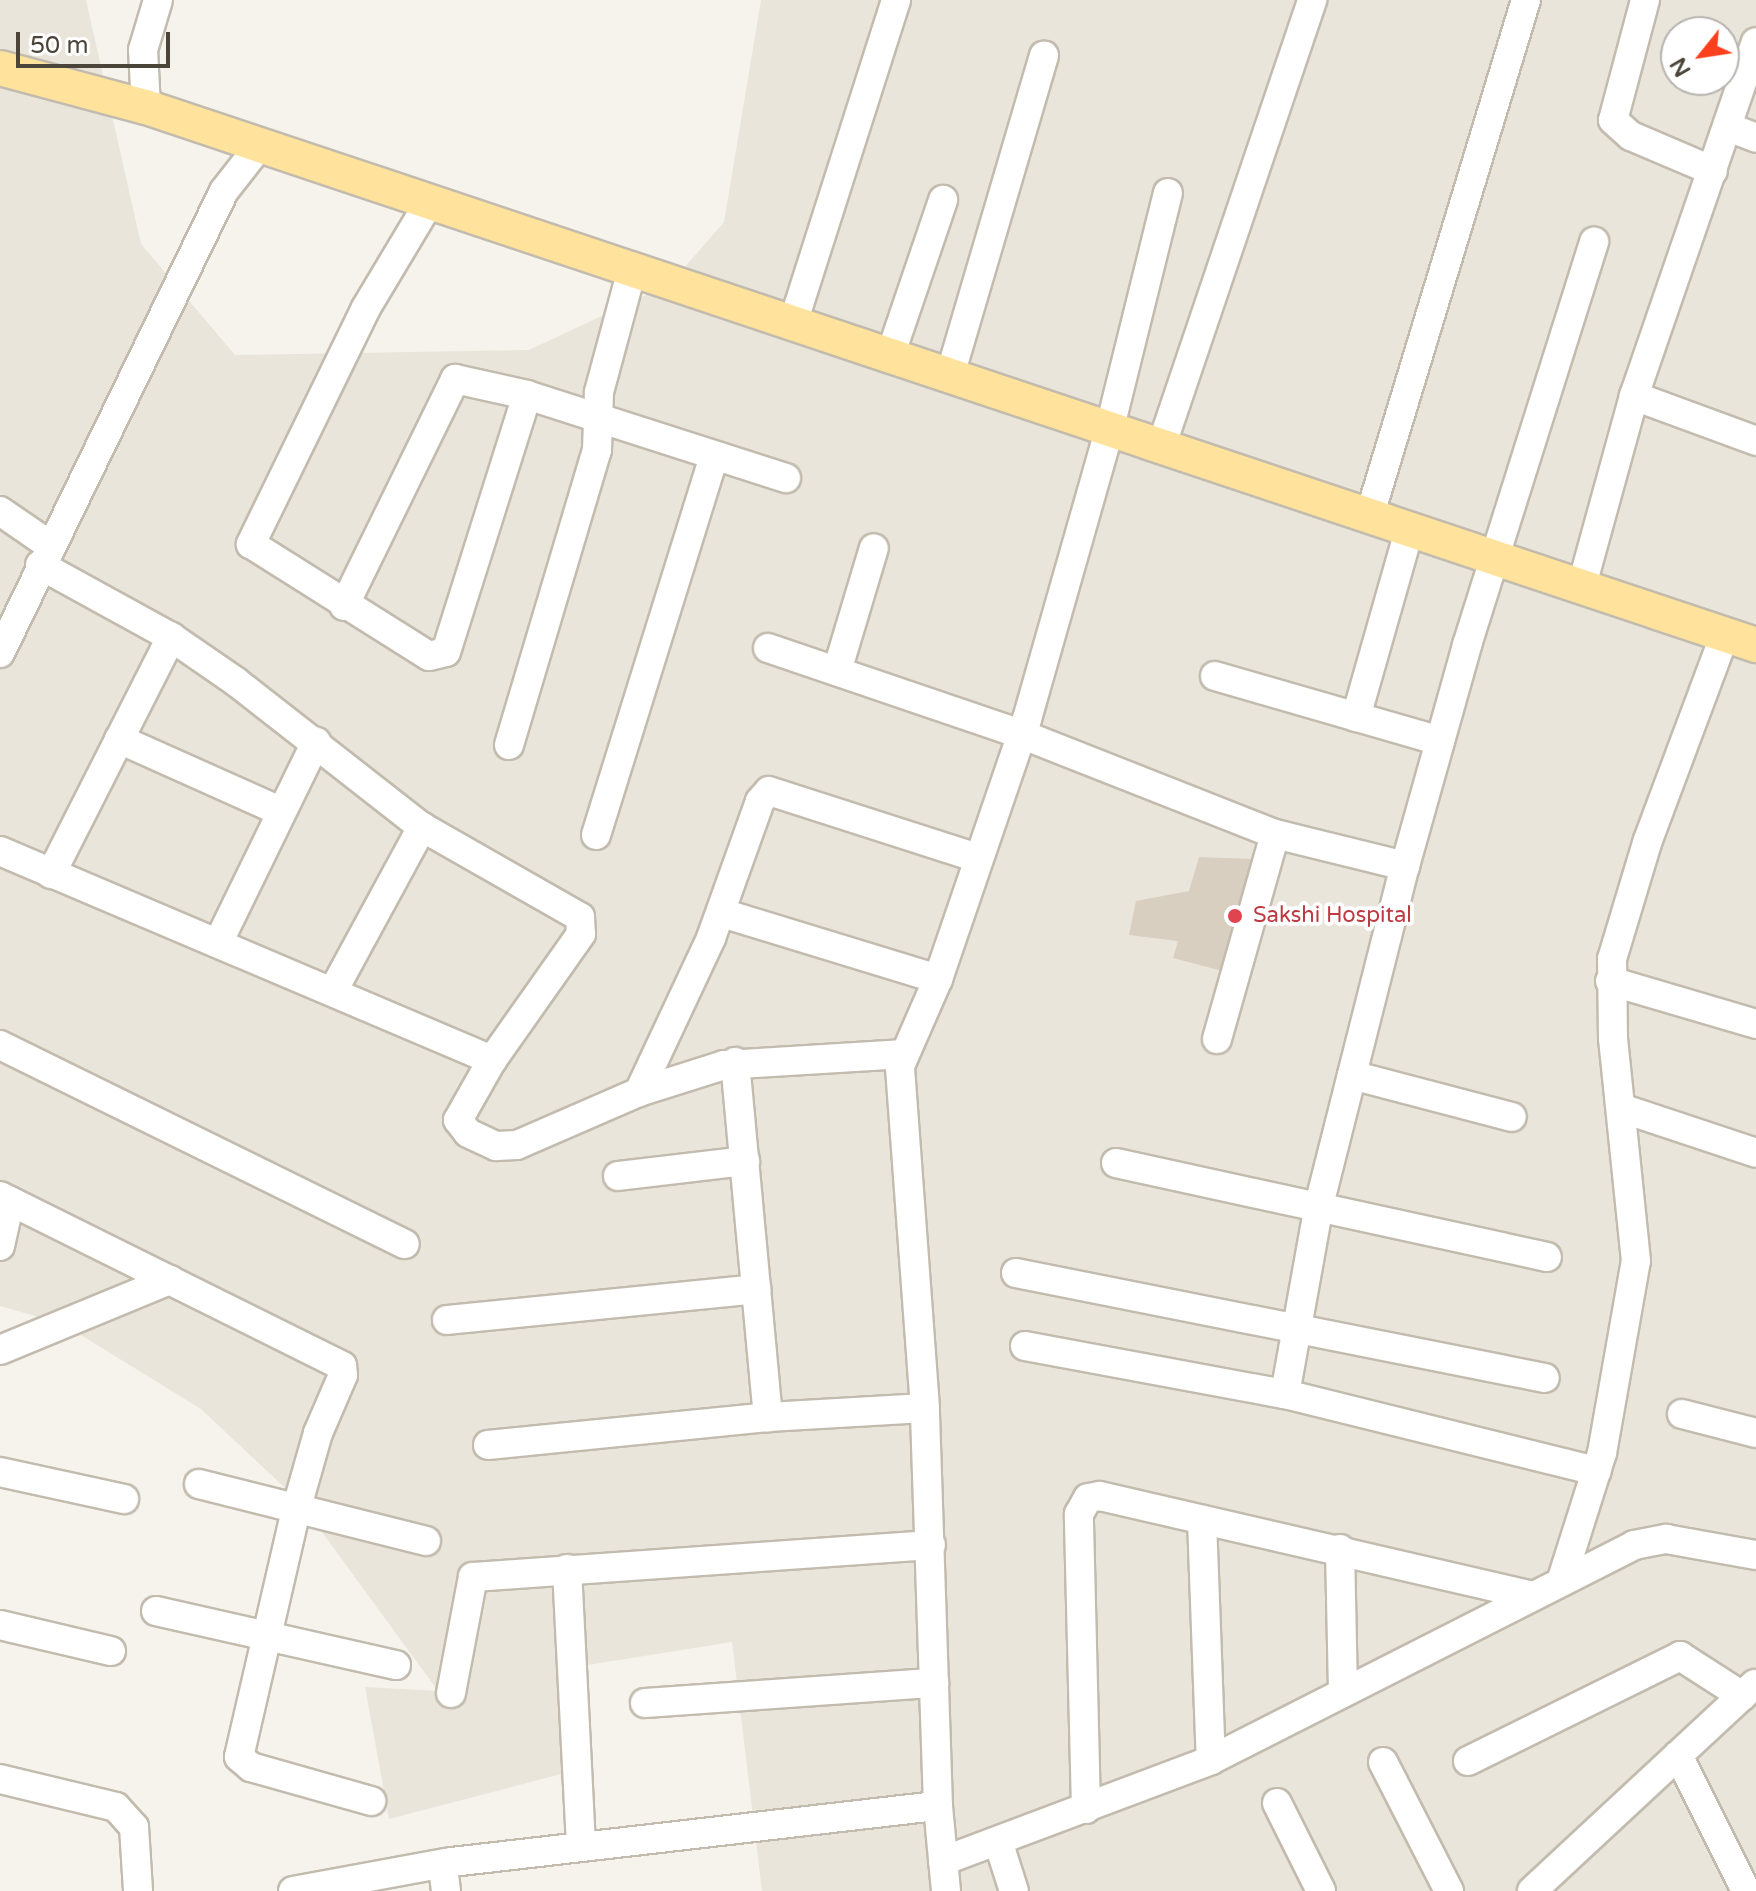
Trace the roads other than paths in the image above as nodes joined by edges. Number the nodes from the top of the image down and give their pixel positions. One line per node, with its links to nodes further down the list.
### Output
1 (158, 0): 11 (street)
2 (896, 0): 21 (street)
3 (1312, 0): 29 (street)
4 (1526, 0): 33 (street)
5 (1645, 0): 15 (street)
6 (1756, 42): 12 (street)
7 (0, 46): 10 (main road)
8 (1044, 56): 23 (street)
9 (0, 68): 10 (main road)
10 (102, 93): 11 (main road)
11 (146, 107): 14 (main road)
12 (1728, 127): 13 (street); 15 (street)
13 (1756, 138)
14 (260, 145): 18 (main road); 36 (street)
15 (1713, 171): 25 (street)
16 (1168, 193): 27 (street)
17 (943, 200): 22 (street)
18 (430, 201): 20 (main road); 39 (street)
19 (1594, 241): 37 (street)
20 (632, 270): 21 (main road); 26 (street)
21 (793, 323): 22 (main road)
22 (890, 356): 23 (main road)
23 (950, 375): 27 (main road)
24 (527, 395): 26 (street); 39 (street); 39 (street)
25 (1634, 396): 28 (street); 38 (street)
26 (596, 417): 30 (street); 51 (street)
27 (1110, 427): 29 (main road); 47 (street)
28 (1754, 434)
29 (1162, 444): 33 (main road)
30 (713, 459): 31 (street); 55 (street)
31 (786, 478)
32 (0, 511): 36 (street)
33 (1370, 514): 34 (main road)
34 (1410, 528): 37 (main road); 46 (street)
35 (874, 548): 44 (street)
36 (44, 555): 40 (street); 42 (street)
37 (1494, 558): 38 (main road); 49 (street)
38 (1582, 585): 41 (main road)
39 (344, 606)
40 (171, 637): 48 (street); 50 (street)
41 (1740, 639): 63 (street)
42 (2, 644)
43 (768, 648): 44 (street)
44 (837, 671): 47 (street)
45 (1215, 676): 46 (street)
46 (1356, 717): 49 (street)
47 (1021, 734): 54 (street); 57 (street)
48 (119, 739): 52 (street); 59 (street)
49 (1440, 741): 58 (street)
50 (316, 742): 52 (street); 53 (street)
51 (509, 745)
52 (280, 811): 61 (street)
53 (422, 827): 64 (street); 69 (street)
54 (1275, 834): 58 (street); 66 (street)
55 (596, 835)
56 (0, 851): 59 (street)
57 (978, 858): 60 (street); 62 (street)
58 (1405, 866): 71 (street)
59 (51, 874): 61 (street)
60 (722, 913): 62 (street); 72 (street)
61 (218, 943): 64 (street)
62 (938, 979): 68 (street)
63 (1610, 981): 65 (street); 73 (street)
64 (333, 991): 69 (street)
65 (1756, 1024)
66 (1217, 1039)
67 (0, 1045): 81 (street)
68 (903, 1054): 70 (street); 93 (street)
69 (492, 1060): 72 (street)
70 (735, 1062): 72 (street); 76 (street)
71 (1352, 1075): 74 (street); 80 (street)
72 (639, 1092)
73 (1621, 1108): 75 (street); 98 (street)
74 (1512, 1117)
75 (1756, 1153)
76 (745, 1161): 78 (street); 86 (street)
77 (1116, 1163): 80 (street)
78 (618, 1176)
79 (5, 1198): 82 (street); 85 (street)
80 (1319, 1205): 83 (street); 88 (street)
81 (405, 1244)
82 (0, 1246)
83 (1547, 1257)
84 (1016, 1273): 88 (street)
85 (170, 1280): 90 (street); 102 (street)
86 (756, 1289): 87 (street); 95 (street)
87 (447, 1320)
88 (1295, 1326): 91 (street); 92 (street)
89 (1025, 1346): 92 (street)
90 (0, 1350)
91 (1545, 1378)
92 (1285, 1394): 98 (street)
93 (925, 1408): 95 (street); 105 (street)
94 (1682, 1414): 96 (street)
95 (768, 1417): 97 (street)
96 (1756, 1433)
97 (488, 1445)
98 (1597, 1471): 109 (street)
99 (0, 1472): 101 (street)
100 (199, 1484): 102 (street)
101 (124, 1499)
102 (296, 1510): 104 (street); 113 (street)
103 (1202, 1520): 106 (street); 121 (street); 129 (street)
104 (426, 1541)
105 (931, 1545): 108 (street); 116 (street)
106 (1340, 1549): 110 (street); 118 (street)
107 (1756, 1555): 109 (street)
108 (567, 1569): 119 (street); 131 (street)
109 (1562, 1579): 110 (street)
110 (1528, 1595): 118 (street)
111 (156, 1611): 113 (street)
112 (0, 1625): 114 (street)
113 (265, 1639): 115 (street); 126 (street)
114 (111, 1651)
115 (396, 1665)
116 (934, 1683): 120 (street); 128 (street)
117 (1749, 1689): 122 (street); 124 (street)
118 (1343, 1692): 121 (street)
119 (451, 1693)
120 (645, 1703)
121 (1211, 1760): 129 (street)
122 (1468, 1761)
123 (1383, 1762): 140 (street)
124 (1684, 1764): 134 (street); 141 (street)
125 (0, 1779): 135 (street)
126 (371, 1801)
127 (1277, 1803): 139 (street)
128 (938, 1806): 131 (street); 132 (street)
129 (1086, 1809): 130 (street)
130 (998, 1841): 132 (street); 138 (street)
131 (581, 1847): 133 (street)
132 (943, 1861): 137 (street)
133 (446, 1877): 136 (street)
134 (1552, 1883)
135 (138, 1891)
136 (293, 1891)
137 (946, 1891)
138 (1014, 1891)
139 (1321, 1891)
140 (1449, 1891)
141 (1746, 1891)

